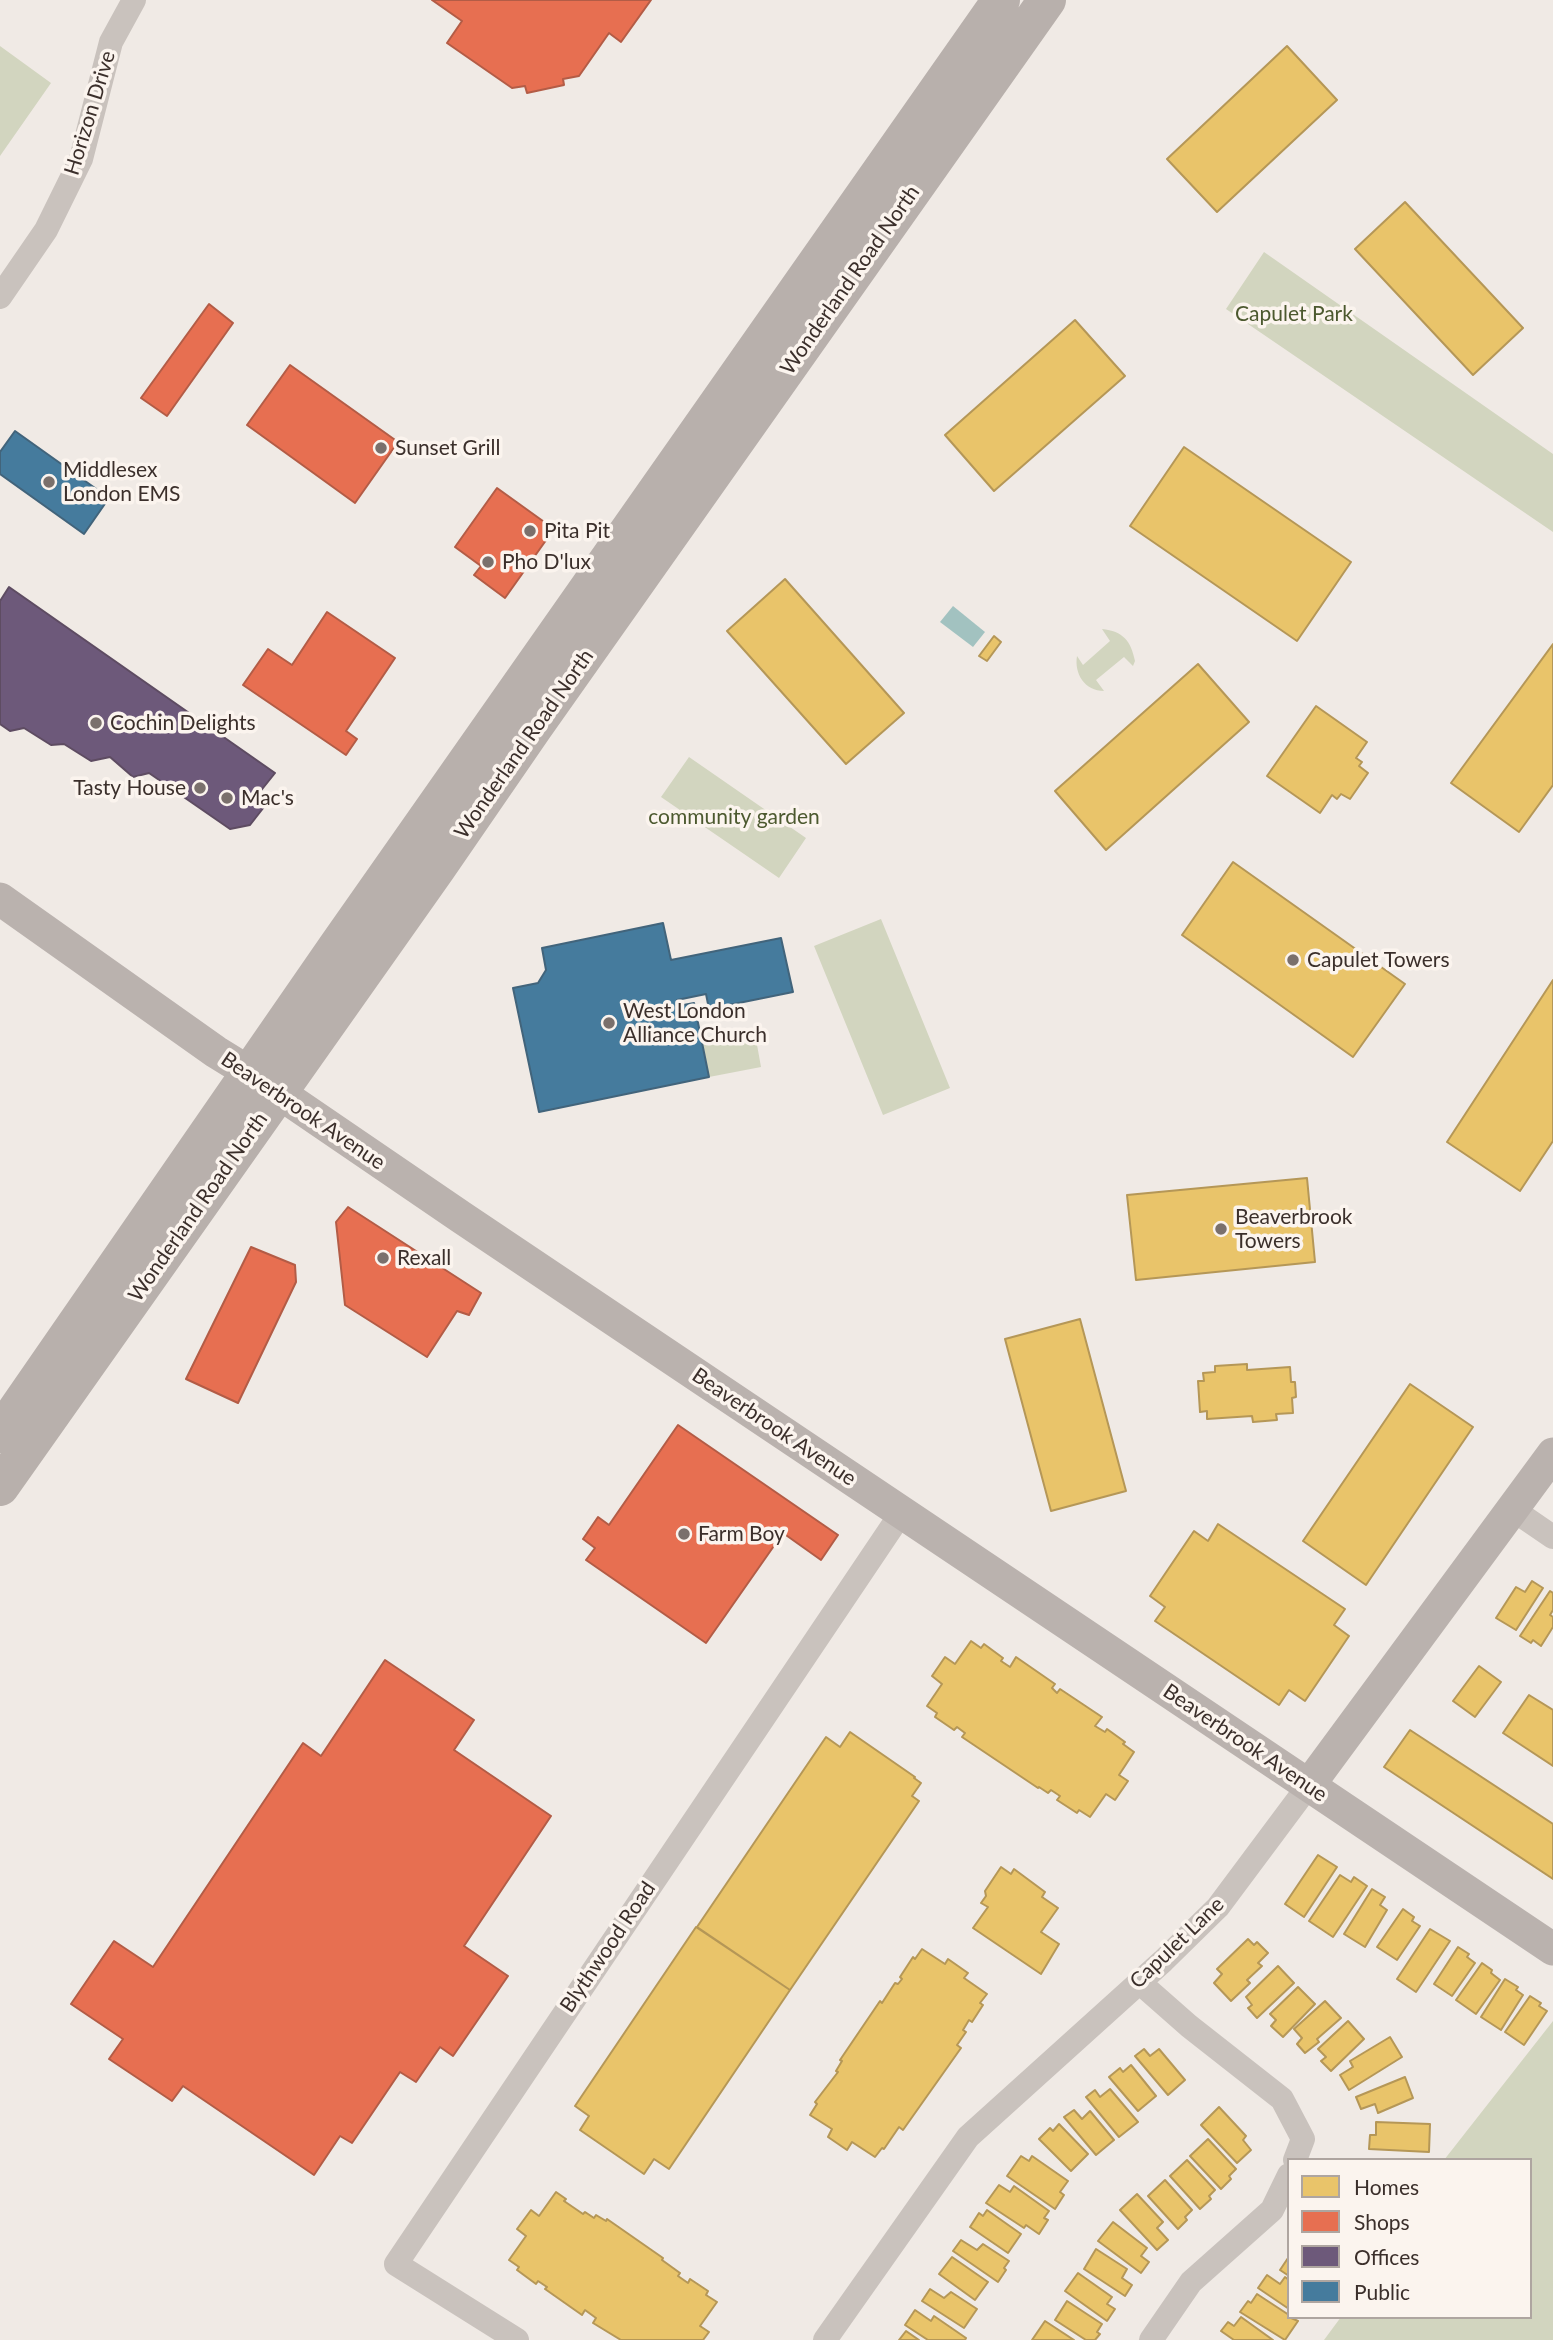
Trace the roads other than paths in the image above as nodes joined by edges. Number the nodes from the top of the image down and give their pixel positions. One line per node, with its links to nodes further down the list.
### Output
1 (134, 0): 4 (street, Horizon Drive)
2 (1001, 0): 6 (main road, Wonderland Road North)
3 (1047, 0): 6 (main road, Wonderland Road North)
4 (0, 297)
5 (0, 899): 6 (street, Beaverbrook Avenue)
6 (264, 1083): 7 (main road, Wonderland Road North); 9 (main road, Wonderland Road North); 11 (street, Beaverbrook Avenue)
7 (0, 1434)
8 (1553, 1454): 10 (street, Capulet Lane)
9 (0, 1487)
10 (1512, 1509): 12 (street); 13 (street, Capulet Lane)
11 (902, 1513): 13 (street, Beaverbrook Avenue); 18 (street, Blythwood Road)
12 (1553, 1537)
13 (1309, 1785): 14 (street, Beaverbrook Avenue); 15 (street, Capulet Lane)
14 (1553, 1949)
15 (1139, 1982): 16 (street); 19 (street, Capulet Lane)
16 (1296, 2158)
17 (1287, 2179): 20 (street)
18 (517, 2340)
19 (825, 2340)
20 (1151, 2340)

